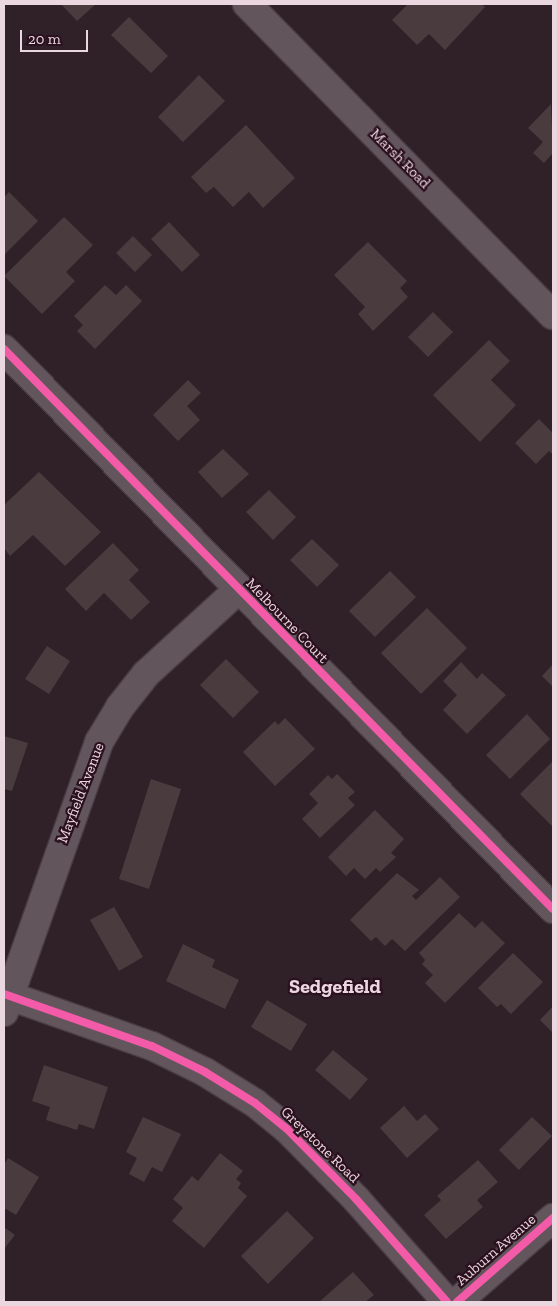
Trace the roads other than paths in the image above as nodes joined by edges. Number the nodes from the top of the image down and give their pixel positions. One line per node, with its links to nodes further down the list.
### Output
1 (247, 4): 2 (street, Marsh Road)
2 (553, 315)
3 (4, 349): 4 (street, Melbourne Court)
4 (238, 590): 5 (street, Melbourne Court); 6 (street, Mayfield Avenue)
5 (553, 909)
6 (6, 1001): 8 (street, Greystone Road)
7 (553, 1218): 9 (street, Auburn Avenue)
8 (447, 1302)
9 (457, 1302)

